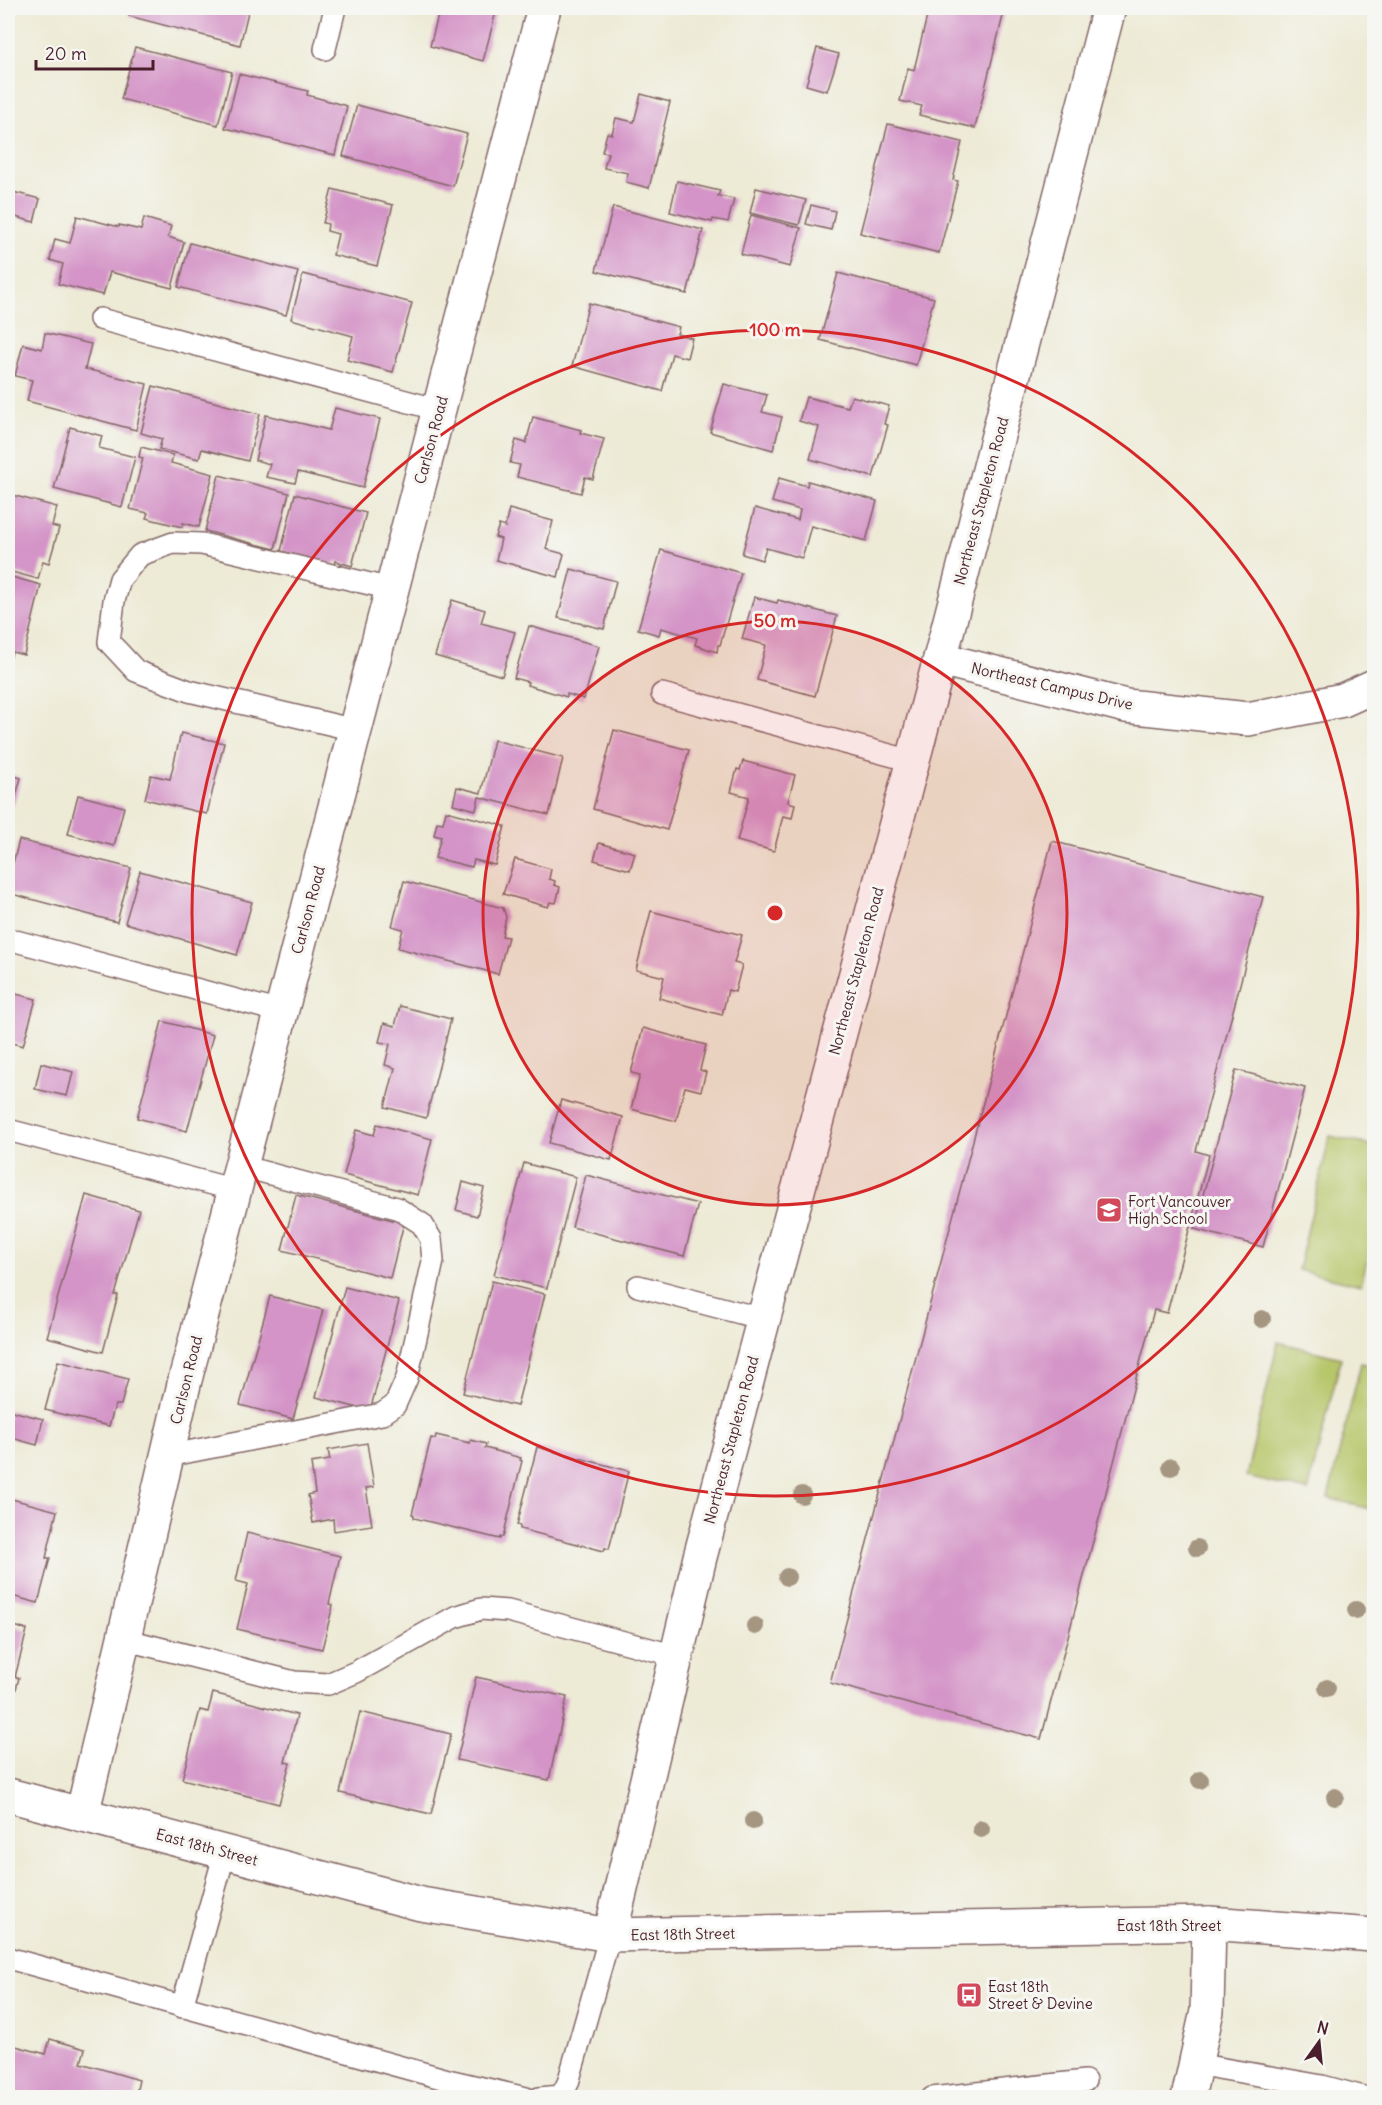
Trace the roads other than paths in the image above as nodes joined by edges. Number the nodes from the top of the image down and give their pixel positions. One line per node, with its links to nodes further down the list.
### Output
1 (336, 8): 4 (lane)
2 (544, 8): 6 (street, Carlson Road)
3 (1109, 8): 8 (street, Northeast Stapleton Road)
4 (325, 49)
5 (100, 319): 6 (lane)
6 (439, 410): 7 (street, Carlson Road)
7 (392, 589): 11 (street, Carlson Road); 11 (lane)
8 (940, 659): 9 (street, Northeast Campus Drive); 12 (street, Northeast Stapleton Road)
9 (1374, 686)
10 (662, 694): 12 (lane)
11 (355, 730): 14 (street, Carlson Road)
12 (912, 761): 18 (street, Northeast Stapleton Road)
13 (12, 940): 14 (lane)
14 (281, 1012): 16 (street, Carlson Road)
15 (8, 1130): 16 (lane)
16 (238, 1178): 19 (street, Carlson Road); 19 (lane)
17 (638, 1286): 18 (lane)
18 (764, 1319): 21 (street, Northeast Stapleton Road)
19 (167, 1456): 20 (street, Carlson Road)
20 (123, 1639): 21 (lane); 23 (street, Carlson Road)
21 (676, 1656): 26 (street, Northeast Stapleton Road)
22 (8, 1795): 23 (street, East 18th Street)
23 (82, 1815): 24 (street, East 18th Street)
24 (225, 1852): 26 (street, East 18th Street); 29 (lane)
25 (1209, 1923): 26 (street, East 18th Street); 27 (street, East 18th Street); 30 (street)
26 (610, 1935): 34 (lane)
27 (1374, 1935)
28 (8, 1958): 29 (lane)
29 (182, 2007): 32 (lane)
30 (1195, 2064): 36 (street); 37 (lane)
31 (1085, 2081): 35 (lane)
32 (526, 2097)
33 (539, 2097): 34 (lane)
34 (563, 2097)
35 (932, 2097)
36 (1188, 2097)
37 (1367, 2097)

